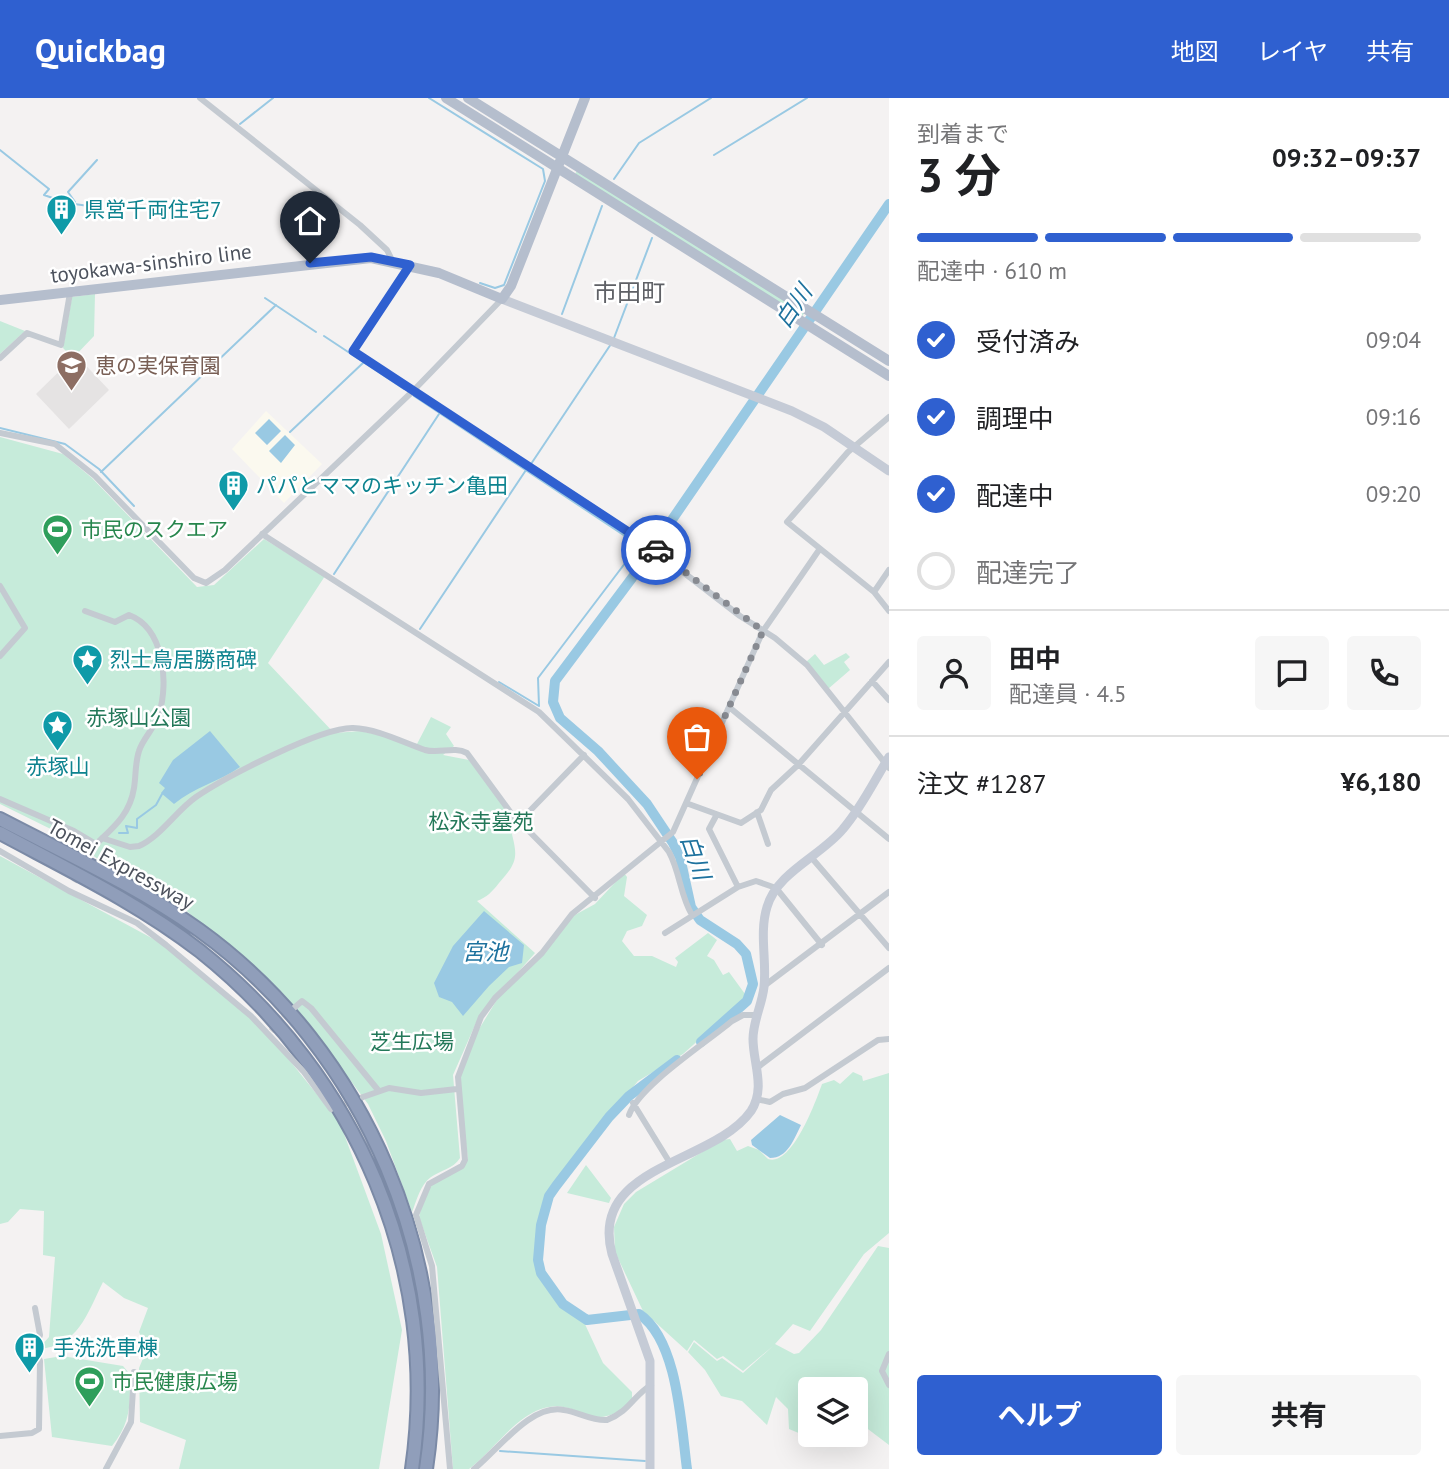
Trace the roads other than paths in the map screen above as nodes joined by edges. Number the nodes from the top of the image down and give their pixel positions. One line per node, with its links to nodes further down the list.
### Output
1 (200, 98): 7 (street)
2 (446, 98): 6 (main road)
3 (468, 98): 5 (main road)
4 (585, 98): 5 (main road)
5 (563, 157): 6 (main road); 13 (main road)
6 (558, 169): 10 (main road); 14 (main road)
7 (392, 260): 8 (main road, toyokawa-sinshiro line); 9 (main road, toyokawa-sinshiro line)
8 (410, 265): 10 (main road, toyokawa-sinshiro line); 15 (street)
9 (70, 293): 11 (main road, toyokawa-sinshiro line); 12 (street)
10 (502, 299): 15 (street); 18 (street)
11 (0, 300)
12 (0, 358)
13 (889, 361)
14 (889, 376)
15 (413, 391): 20 (street); 27 (street)
16 (889, 416): 18 (street)
17 (0, 433): 20 (street)
18 (856, 447): 19 (street); 21 (street)
19 (889, 471)
20 (262, 534): 34 (street)
21 (819, 550): 24 (street); 27 (street)
22 (889, 570): 24 (street)
23 (0, 586): 28 (street)
24 (874, 592): 26 (street)
25 (85, 611): 45 (street)
26 (889, 611)
27 (763, 631): 32 (street); 33 (street)
28 (0, 656)
29 (889, 662): 30 (street)
30 (872, 681): 31 (street); 33 (street)
31 (889, 700)
32 (729, 706): 36 (street); 38 (street)
33 (845, 712): 35 (street); 36 (street)
34 (584, 755): 43 (street); 48 (street)
35 (888, 763): 39 (street)
36 (798, 765): 39 (street); 40 (street)
37 (0, 799): 45 (street)
38 (686, 803): 41 (street); 48 (street)
39 (857, 811): 46 (street); 51 (street)
40 (757, 812): 41 (street); 49 (street)
41 (716, 816): 53 (street)
42 (0, 819): 85 (highway, Tomei Expressway)
43 (519, 822): 45 (street); 57 (street)
44 (0, 833): 52 (highway, Tomei Expressway)
45 (102, 838)
46 (889, 839)
47 (0, 841): 52 (highway)
48 (661, 841): 57 (street); 59 (street)
49 (768, 844)
50 (0, 851): 55 (street)
51 (811, 857): 54 (street); 58 (street)
52 (74, 876): 55 (street); 84 (highway, Tomei Expressway)
53 (738, 887): 54 (street); 59 (street)
54 (776, 888): 61 (street); 64 (street)
55 (69, 891): 74 (street)
56 (889, 892): 58 (street)
57 (595, 898): 69 (street)
58 (862, 913): 61 (street); 62 (street)
59 (692, 915): 60 (street)
60 (666, 933)
61 (821, 944): 64 (street)
62 (889, 948)
63 (889, 968): 68 (street)
64 (764, 986): 66 (street)
65 (294, 1008): 70 (street)
66 (756, 1015): 68 (street); 73 (street)
67 (889, 1039): 72 (street)
68 (758, 1067): 72 (street)
69 (457, 1089): 70 (street); 86 (street)
70 (378, 1090): 71 (street)
71 (363, 1097)
72 (756, 1099): 76 (street)
73 (633, 1103): 75 (street); 76 (street)
74 (331, 1109)
75 (629, 1115)
76 (670, 1163): 80 (street)
77 (35, 1308): 82 (street)
78 (889, 1354): 81 (street)
79 (134, 1372): 83 (street)
80 (652, 1384): 87 (street); 88 (street)
81 (889, 1385)
82 (0, 1436)
83 (106, 1469)
84 (412, 1469)
85 (426, 1469)
86 (450, 1469)
87 (474, 1469)
88 (650, 1469)

